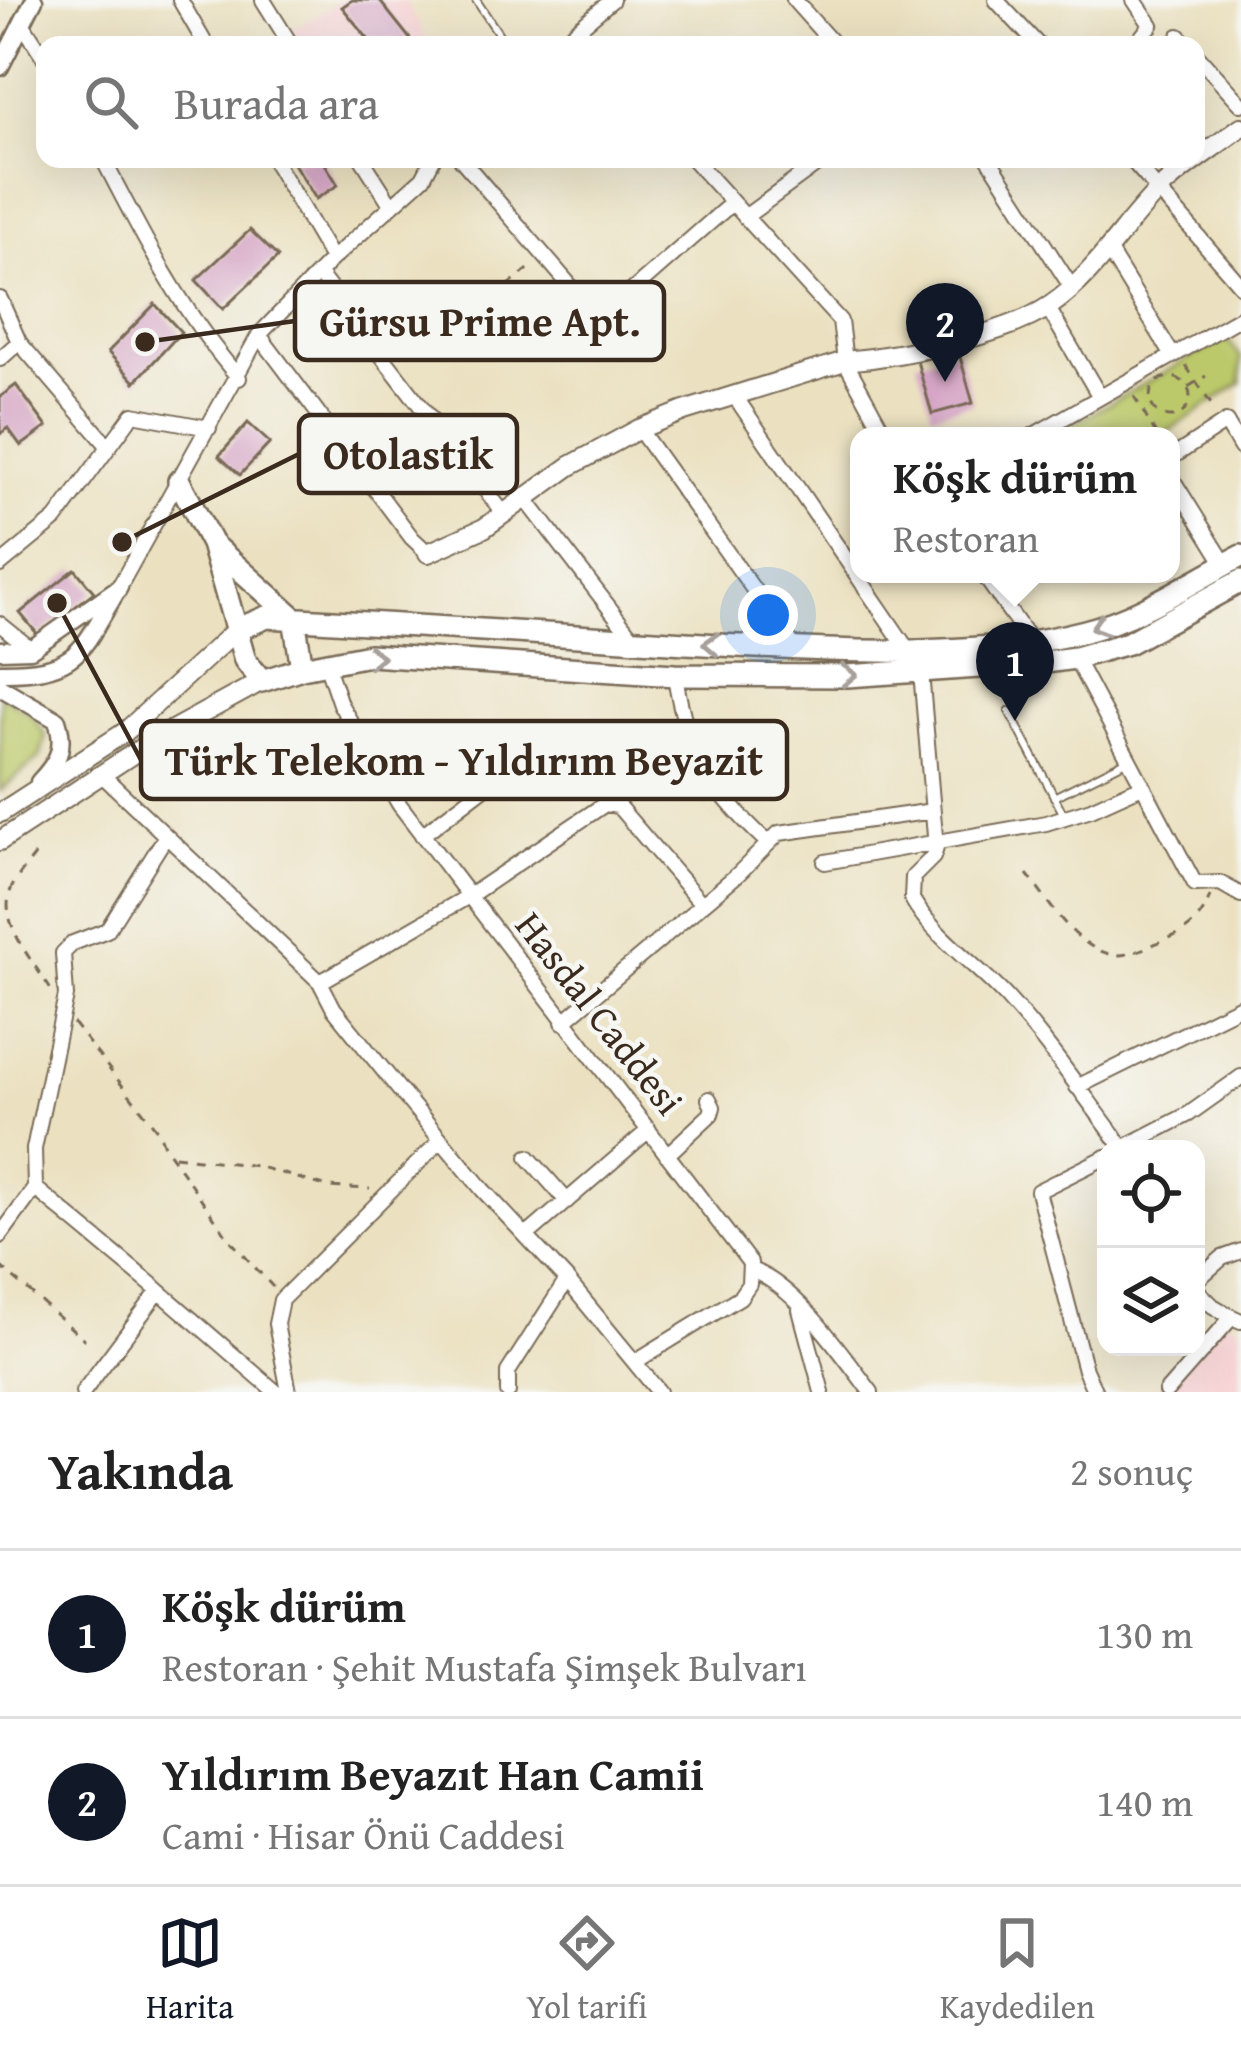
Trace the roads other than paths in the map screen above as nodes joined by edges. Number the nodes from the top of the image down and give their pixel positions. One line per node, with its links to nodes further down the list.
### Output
1 (34, 0): 9 (street)
2 (180, 0): 11 (street)
3 (262, 0): 12 (street)
4 (476, 0): 13 (lane)
5 (612, 0): 10 (street)
6 (794, 0): 16 (street)
7 (996, 0): 17 (street)
8 (1134, 0): 18 (street)
9 (22, 23): 19 (street); 21 (street)
10 (578, 29): 14 (street); 15 (street)
11 (201, 36)
12 (285, 36)
13 (500, 36)
14 (570, 36)
15 (584, 36)
16 (826, 36)
17 (1030, 36)
18 (1142, 36)
19 (36, 45)
20 (1205, 64): 22 (street)
21 (0, 67)
22 (1241, 104)
23 (1241, 127): 24 (main road)
24 (1205, 155)
25 (109, 168): 54 (street)
26 (278, 168): 40 (street)
27 (368, 168): 37 (street)
28 (428, 168): 37 (street)
29 (469, 168): 47 (street)
30 (701, 168): 36 (street)
31 (812, 168): 38 (street)
32 (995, 168): 43 (street)
33 (1139, 168): 35 (street)
34 (1189, 168): 35 (main road)
35 (1157, 193): 39 (main road); 42 (street)
36 (732, 203): 38 (street); 47 (street)
37 (392, 206): 40 (street)
38 (745, 218): 53 (street)
39 (1107, 248): 43 (main road); 51 (street)
40 (332, 259): 41 (street)
41 (318, 273): 49 (street); 67 (street)
42 (1241, 286)
43 (1072, 288): 45 (main road)
44 (0, 298): 50 (street)
45 (1048, 308): 53 (main road); 56 (street)
46 (1241, 317): 51 (street)
47 (599, 320): 48 (street)
48 (611, 333)
49 (259, 335): 54 (street); 70 (street)
50 (19, 342): 52 (street); 61 (street)
51 (1175, 355): 56 (street)
52 (0, 358)
53 (845, 362): 55 (main road); 57 (street)
54 (239, 378): 59 (street)
55 (734, 395): 60 (main road); 71 (street)
56 (1100, 398): 58 (street)
57 (881, 427)
58 (1049, 427)
59 (209, 428): 61 (street); 64 (street)
60 (639, 429): 66 (main road); 84 (street)
61 (109, 447): 73 (street)
62 (1241, 448): 63 (street)
63 (1180, 452)
64 (179, 481): 68 (main road); 77 (street)
65 (1180, 490): 74 (street)
66 (525, 498): 67 (main road); 81 (street)
67 (504, 514): 70 (main road)
68 (212, 544): 78 (main road); 80 (main road)
69 (850, 549): 71 (street)
70 (428, 553)
71 (843, 554): 72 (street)
72 (850, 564)
73 (0, 565)
74 (1237, 576): 86 (main road, one-way to 86); 87 (main road)
75 (863, 583): 85 (street)
76 (989, 583): 86 (street)
77 (119, 587): 82 (street); 90 (street)
78 (294, 618): 80 (main road); 81 (main road); 89 (main road)
79 (0, 624): 82 (street)
80 (236, 630): 93 (main road); 100 (main road)
81 (634, 640): 84 (main road, one-way to 81)
82 (31, 649): 83 (street)
83 (0, 650)
84 (796, 650): 85 (main road)
85 (908, 650): 86 (main road)
86 (1035, 652): 87 (main road); 91 (main road)
87 (1076, 658): 96 (street)
88 (326, 663): 89 (main road); 92 (main road, one-way to 92); 105 (street, Hasdal Caddesi)
89 (302, 668): 93 (main road)
90 (0, 672)
91 (921, 672): 92 (main road, one-way to 91); 102 (street)
92 (675, 675): 108 (street)
93 (262, 681): 97 (main road)
94 (0, 687): 100 (street)
95 (1010, 711): 101 (lane)
96 (1128, 760): 99 (street); 101 (lane)
97 (101, 774): 106 (street); 107 (main road)
98 (486, 786): 105 (street)
99 (1142, 786): 104 (street); 111 (street)
100 (26, 796): 103 (main road)
101 (1054, 797): 104 (lane)
102 (933, 812): 108 (street); 109 (street)
103 (0, 813)
104 (1065, 818): 109 (street)
105 (422, 835): 112 (street, Hasdal Caddesi)
106 (166, 836): 114 (street); 127 (street)
107 (0, 841)
108 (767, 842): 113 (street)
109 (936, 843): 110 (street); 118 (street)
110 (826, 862)
111 (1241, 895)
112 (469, 896): 113 (street); 114 (street); 116 (street, Hasdal Caddesi)
113 (701, 904): 116 (street)
114 (320, 982): 121 (street)
115 (1241, 1006): 118 (street)
116 (563, 1022): 120 (street, Hasdal Caddesi)
117 (1240, 1078): 123 (street)
118 (1077, 1087): 122 (street)
119 (709, 1099): 124 (street)
120 (649, 1130): 124 (street, Hasdal Caddesi); 128 (street)
121 (441, 1139): 130 (street); 142 (street)
122 (1116, 1140)
123 (1140, 1140)
124 (667, 1155): 132 (street, Hasdal Caddesi)
125 (528, 1156): 128 (street)
126 (1097, 1162): 147 (street)
127 (35, 1187): 129 (street); 135 (street)
128 (568, 1201): 130 (street)
129 (0, 1236)
130 (526, 1236): 134 (street)
131 (1241, 1251): 133 (street)
132 (751, 1270): 137 (street, Hasdal Caddesi); 139 (street)
133 (1205, 1276)
134 (567, 1280): 139 (street); 143 (street)
135 (159, 1291): 140 (street); 141 (street)
136 (1205, 1296): 138 (street)
137 (799, 1305): 145 (street); 146 (street, Hasdal Caddesi)
138 (1236, 1319): 148 (street)
139 (636, 1360): 144 (street)
140 (83, 1392)
141 (276, 1392)
142 (289, 1392)
143 (508, 1392)
144 (659, 1392)
145 (822, 1392)
146 (871, 1392)
147 (1095, 1392)
148 (1166, 1392)

